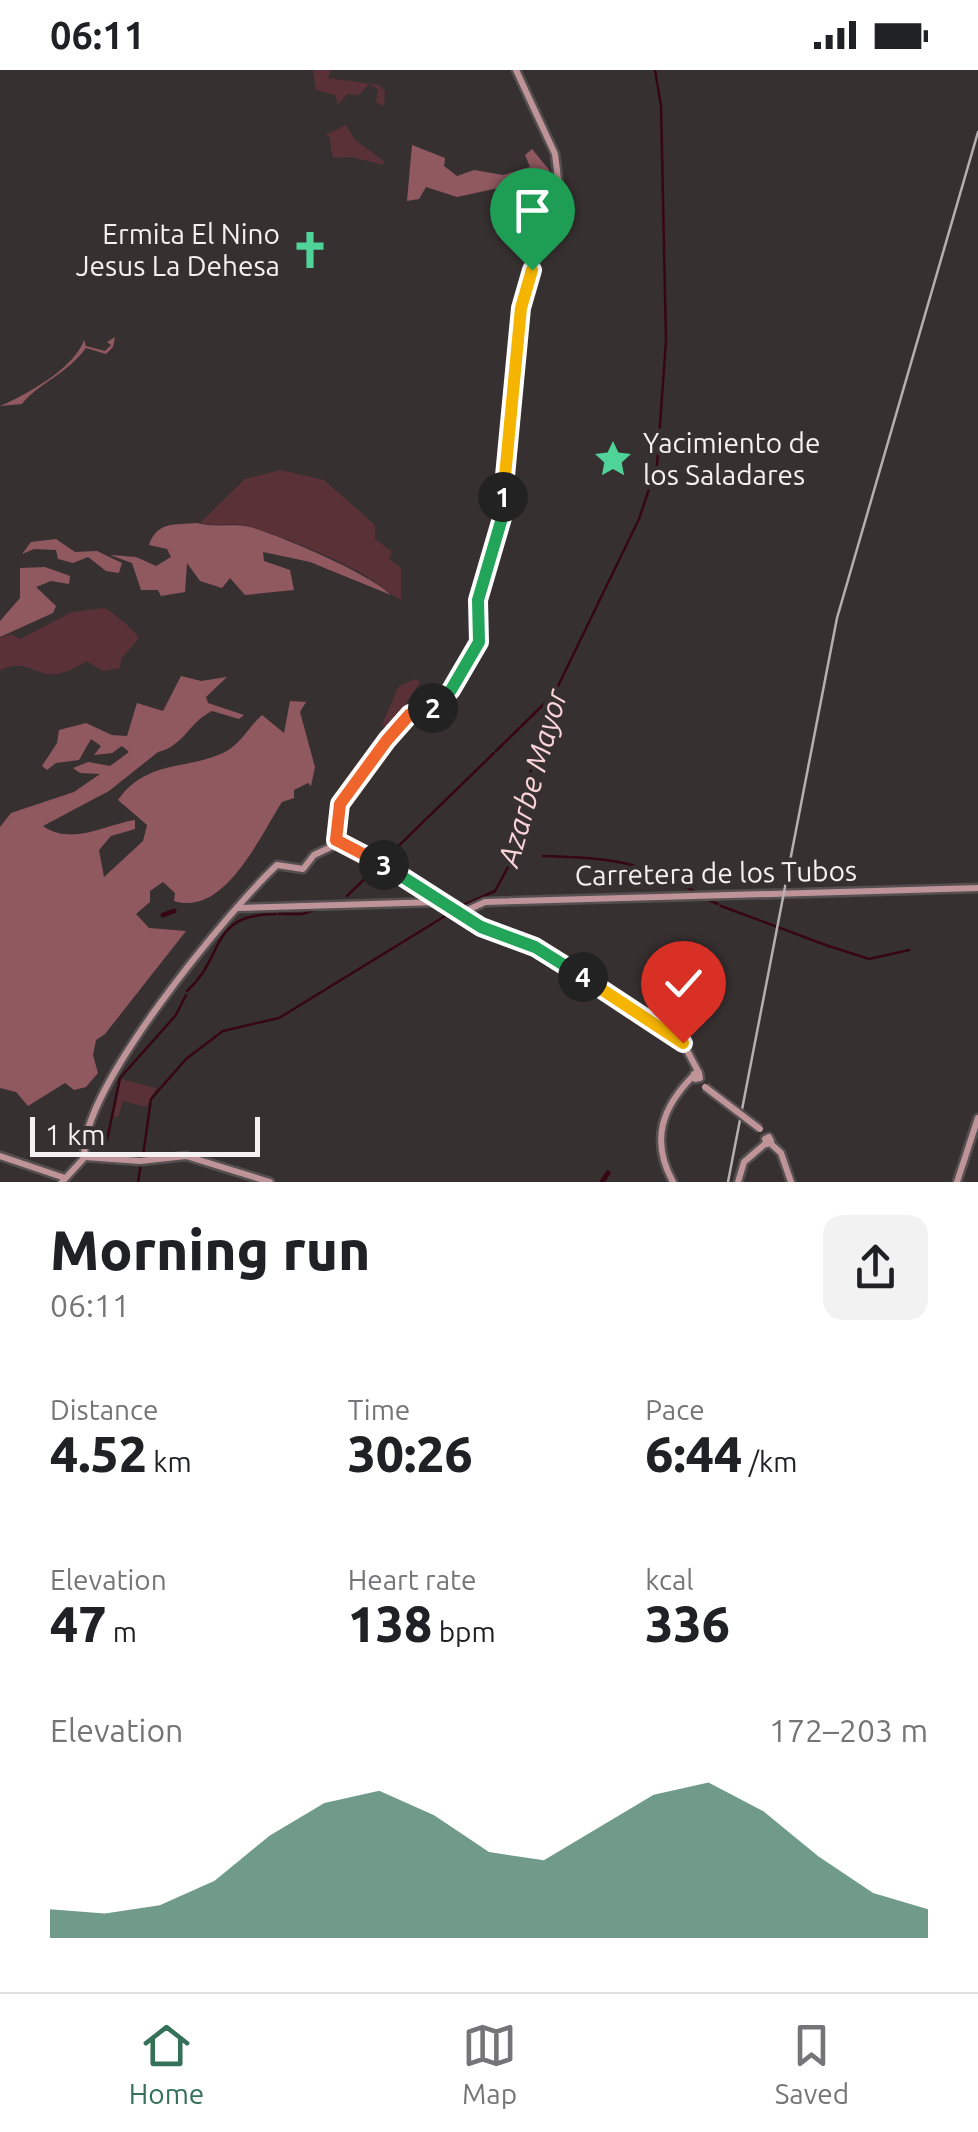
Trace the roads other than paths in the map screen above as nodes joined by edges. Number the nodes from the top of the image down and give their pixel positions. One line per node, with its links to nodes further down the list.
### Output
1 (516, 70): 2 (main road)
2 (336, 840): 4 (main road); 5 (main road)
3 (978, 888): 6 (main road, Carretera de los Tubos)
4 (440, 902): 5 (main road); 6 (main road)
5 (237, 908): 11 (main road)
6 (456, 912): 7 (main road)
7 (698, 1078): 9 (main road, bridge); 14 (main road)
8 (978, 1118): 17 (main road)
9 (766, 1139): 15 (main road); 16 (main road)
10 (0, 1156): 12 (main road)
11 (85, 1157): 12 (main road); 13 (main road)
12 (64, 1180)
13 (270, 1182)
14 (674, 1182)
15 (738, 1182)
16 (792, 1182)
17 (957, 1182)

